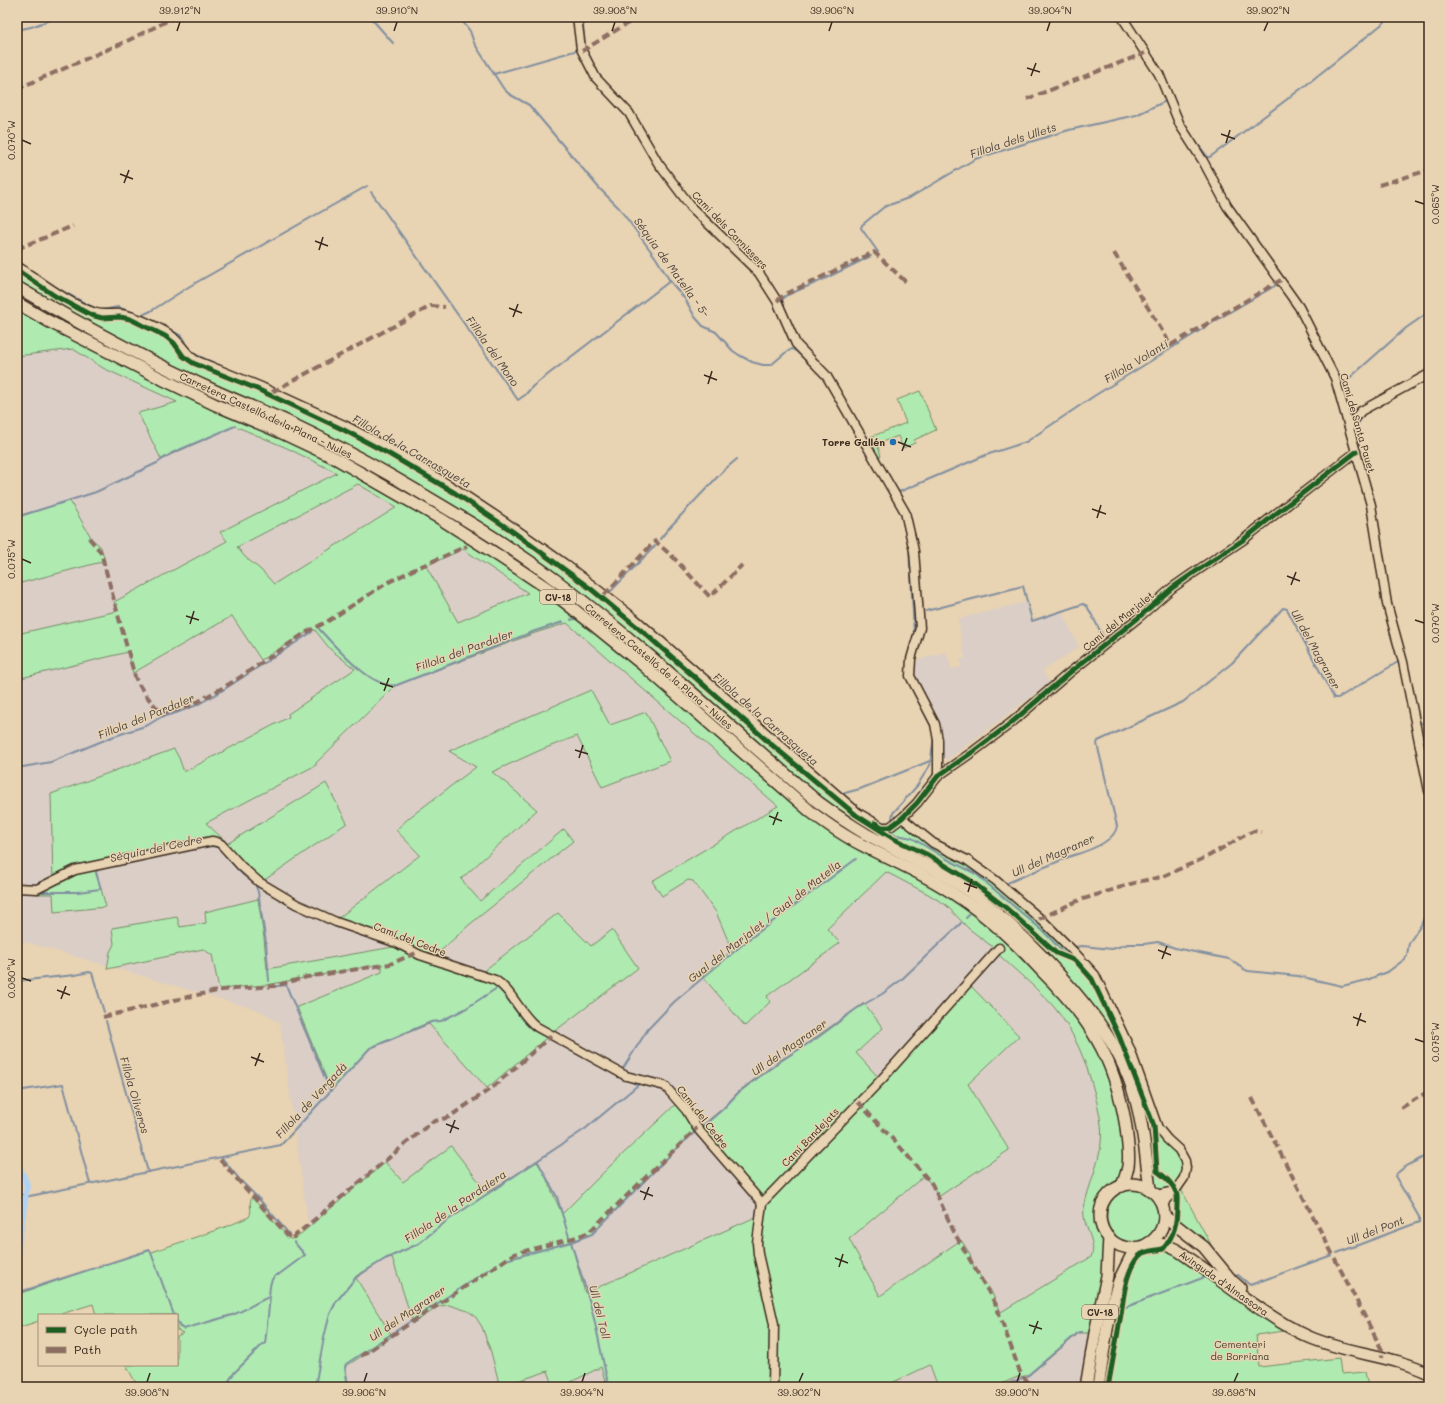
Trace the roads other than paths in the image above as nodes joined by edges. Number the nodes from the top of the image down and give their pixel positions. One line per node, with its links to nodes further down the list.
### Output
1 (577, 17): 9 (street, Camí dels Carnissers)
2 (1122, 17): 7 (street, Camí de Santa Pauet)
3 (17, 266): 11 (street, Camí del Marjalet)
4 (17, 287): 16 (main road, Carretera Castelló de la Plana - Nules / CV-18)
5 (17, 303): 14 (main road, Carretera Castelló de la Plana - Nules / CV-18)
6 (1429, 374): 7 (street)
7 (1349, 426): 8 (street, Camí de Santa Pauet)
8 (1356, 452): 9 (street, Camí del Marjalet); 10 (street, Camí de Santa Pauet)
9 (938, 776): 11 (street, Camí del Marjalet)
10 (1429, 791)
11 (902, 818): 15 (street)
12 (17, 888): 17 (street, Camí del Cedre)
13 (998, 948): 17 (street, Camí Bandejats)
14 (1122, 1186): 16 (main road); 19 (main road, CV-18)
15 (1176, 1190): 16 (street); 18 (street)
16 (1153, 1192): 18 (main road, CV-18)
17 (762, 1203): 24 (street)
18 (1163, 1210): 20 (main road); 22 (main road, Avinguda d'Almassora)
19 (1109, 1237): 21 (main road); 25 (main road, CV-18)
20 (1148, 1243): 21 (main road); 22 (main road, Avinguda d'Almassora)
21 (1135, 1248): 26 (main road, CV-18)
22 (1275, 1318): 23 (main road, Avinguda d'Almassora)
23 (1429, 1373)
24 (773, 1387)
25 (1086, 1387)
26 (1098, 1387)

